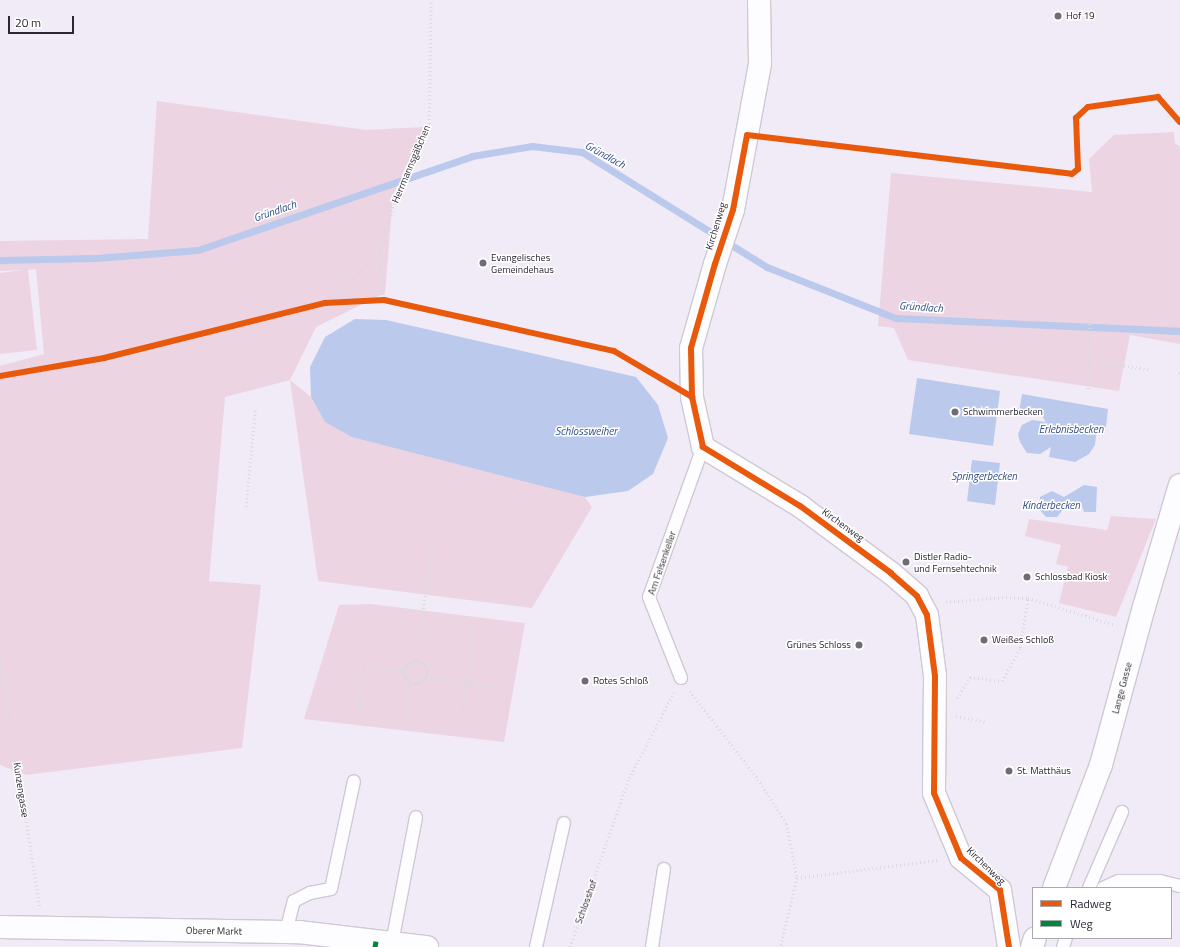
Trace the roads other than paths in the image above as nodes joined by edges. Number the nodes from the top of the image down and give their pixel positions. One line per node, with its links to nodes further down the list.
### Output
1 (759, 0): 2 (street, Kirchenweg)
2 (703, 447): 4 (lane, Am Felsenkeller); 20 (street, Kirchenweg)
3 (1180, 486): 11 (street, Lange Gasse)
4 (681, 678)
5 (354, 781): 15 (lane)
6 (1122, 812): 12 (lane)
7 (416, 817): 16 (lane)
8 (564, 823): 18 (lane)
9 (664, 869): 19 (lane)
10 (1180, 886): 13 (lane)
11 (1054, 887)
12 (1089, 887)
13 (1105, 887)
14 (0, 927): 15 (street, Oberer Markt)
15 (286, 932): 16 (street, Oberer Markt)
16 (392, 943): 17 (street, Oberer Markt)
17 (427, 947)
18 (536, 947)
19 (652, 947)
20 (1009, 947)

